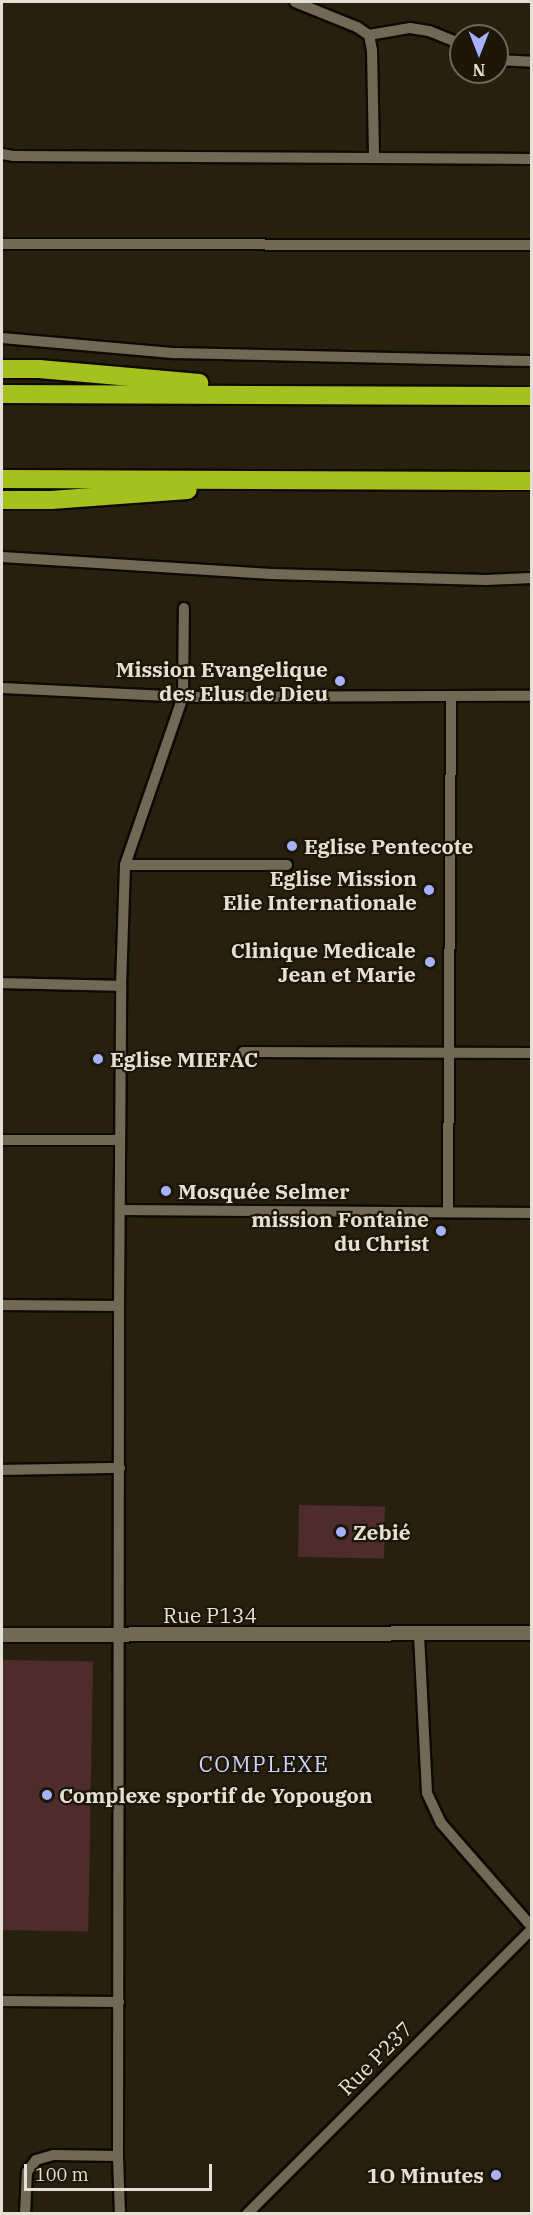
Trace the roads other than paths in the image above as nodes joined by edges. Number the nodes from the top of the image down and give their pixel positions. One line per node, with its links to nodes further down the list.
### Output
1 (295, 2): 2 (street)
2 (369, 35): 3 (street); 7 (street)
3 (449, 39)
4 (509, 61): 5 (street)
5 (531, 62)
6 (2, 154): 7 (street)
7 (374, 158): 8 (street)
8 (531, 159)
9 (2, 244): 10 (street)
10 (531, 245)
11 (2, 338): 12 (street)
12 (531, 361)
13 (2, 369): 14 (highway)
14 (342, 393): 15 (highway); 16 (highway)
15 (2, 394)
16 (531, 396)
17 (2, 479): 18 (highway)
18 (334, 480): 19 (highway); 20 (highway)
19 (531, 481)
20 (2, 500)
21 (2, 557): 22 (street)
22 (531, 578)
23 (184, 608): 26 (street)
24 (2, 688): 26 (street)
25 (531, 696): 27 (street)
26 (183, 697): 27 (street); 28 (street)
27 (451, 697): 33 (street)
28 (125, 865): 29 (street); 31 (street)
29 (287, 865)
30 (2, 983): 31 (street)
31 (121, 986): 36 (street)
32 (243, 1052): 33 (street)
33 (451, 1053): 34 (street); 38 (street)
34 (531, 1053)
35 (2, 1140): 36 (street)
36 (120, 1140): 37 (street)
37 (121, 1210): 38 (street); 41 (street)
38 (448, 1212): 39 (street)
39 (531, 1213)
40 (2, 1305): 41 (street)
41 (119, 1306): 42 (street)
42 (120, 1468): 43 (street); 47 (street)
43 (2, 1470)
44 (531, 1633): 46 (street, Rue P134)
45 (2, 1635): 47 (street, Rue P134)
46 (419, 1635): 47 (street, Rue P134); 48 (street)
47 (119, 1636): 50 (street)
48 (531, 1928): 55 (street, Rue P237)
49 (2, 2001): 50 (street)
50 (119, 2002): 51 (street)
51 (118, 2156): 52 (street); 53 (street)
52 (120, 2213): 54 (street)
53 (25, 2214)
54 (129, 2214)
55 (247, 2214)

